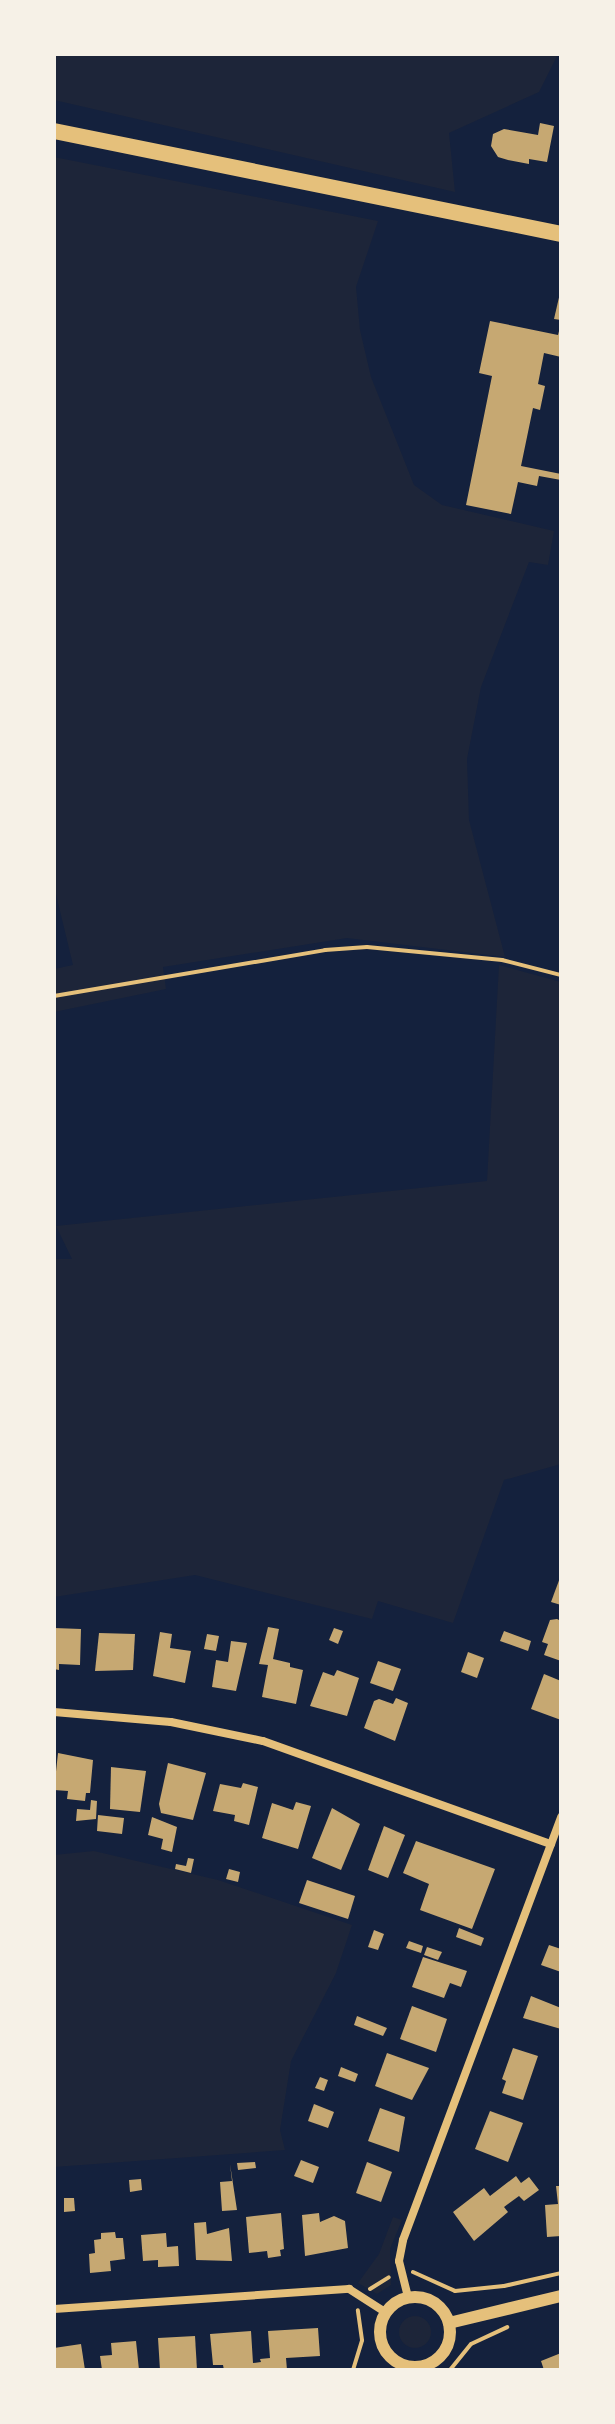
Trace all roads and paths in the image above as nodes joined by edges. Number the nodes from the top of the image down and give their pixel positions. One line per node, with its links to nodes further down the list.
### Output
1 (54, 131): 2 (main road)
2 (561, 234)
3 (561, 975): 4 (path)
4 (54, 996)
5 (54, 1712): 7 (street)
6 (561, 1817): 7 (street)
7 (551, 1844): 13 (street)
8 (415, 2272): 9 (path)
9 (561, 2273)
10 (390, 2276): 11 (path)
11 (370, 2288)
12 (561, 2296): 17 (street)
13 (408, 2297): 16 (street); 17 (street)
14 (359, 2307): 20 (path)
15 (54, 2309): 16 (street)
16 (385, 2312): 19 (street)
17 (449, 2323): 19 (street)
18 (518, 2323): 21 (path)
19 (389, 2365)
20 (353, 2370)
21 (450, 2370)

